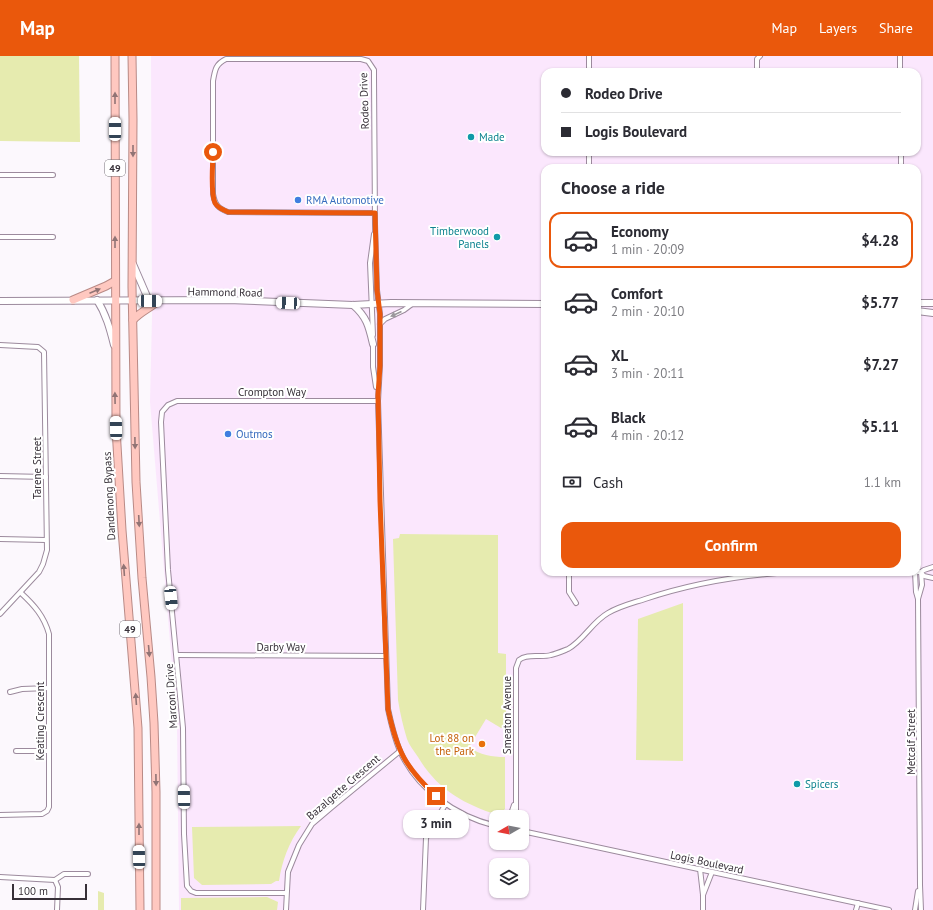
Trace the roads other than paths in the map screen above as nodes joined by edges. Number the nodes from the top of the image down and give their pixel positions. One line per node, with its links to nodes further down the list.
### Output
1 (115, 56): 16 (highway, Dandenong Bypass / 49, one-way to 1)
2 (132, 56): 15 (highway, 49, one-way to 15)
3 (589, 56): 6 (street)
4 (760, 56): 7 (street)
5 (900, 56): 8 (street)
6 (589, 68)
7 (757, 68)
8 (900, 68)
9 (0, 175): 10 (street)
10 (53, 175)
11 (375, 213): 11 (street, Rodeo Drive); 12 (street, Rodeo Drive)
12 (375, 224): 26 (street, Rodeo Drive); 27 (street, Rodeo Drive)
13 (0, 237): 14 (street)
14 (53, 237)
15 (132, 263): 21 (highway, 49); 22 (main road)
16 (115, 281): 17 (highway, one-way to 16); 20 (highway, Dandenong Bypass / 49)
17 (73, 300): 18 (main road, Hammond Road); 19 (main road, Hammond Road)
18 (97, 300): 20 (main road, Hammond Road); 37 (main road)
19 (0, 301)
20 (115, 301): 21 (main road, Hammond Road); 37 (highway, Dandenong Bypass / 49)
21 (132, 301): 22 (main road, Hammond Road); 33 (highway, 49)
22 (150, 301): 23 (main road, Hammond Road)
23 (158, 301): 30 (main road, Hammond Road); 33 (highway)
24 (921, 303): 25 (main road)
25 (933, 303)
26 (372, 304): 27 (main road, Hammond Road); 30 (main road, Hammond Road); 35 (street)
27 (379, 304): 28 (main road, Hammond Road); 34 (street)
28 (412, 304): 29 (main road, Hammond Road); 34 (street, one-way to 34)
29 (541, 304)
30 (353, 305): 35 (main road)
31 (921, 312): 32 (main road)
32 (933, 313)
33 (133, 320): 81 (highway, 49, one-way to 81)
34 (380, 325): 38 (street)
35 (373, 344): 38 (street)
36 (0, 345): 42 (street, Tarene Street)
37 (115, 348): 80 (highway, Dandenong Bypass / 49, one-way to 37)
38 (378, 395): 39 (street)
39 (378, 401): 40 (street, Crompton Way); 56 (street)
40 (168, 405): 55 (street, Marconi Drive)
41 (0, 476): 42 (street)
42 (46, 477): 44 (street, Tarene Street)
43 (0, 539): 44 (street)
44 (46, 540): 51 (street, Tarene Street)
45 (933, 567): 46 (street)
46 (921, 572): 50 (street); 52 (street, Metcalf Street)
47 (569, 576): 53 (street)
48 (752, 576): 62 (street, Smeaton Avenue)
49 (915, 576): 52 (street, Metcalf Street)
50 (933, 578)
51 (20, 593): 54 (street, Tarene Street); 57 (street, Keating Crescent)
52 (918, 599): 74 (street, Metcalf Street)
53 (576, 604)
54 (0, 614)
55 (177, 655): 56 (street, Darby Way); 75 (street, Marconi Drive)
56 (386, 656): 61 (street)
57 (50, 688): 58 (street); 60 (street, Keating Crescent)
58 (10, 692)
59 (16, 751): 60 (street)
60 (49, 751): 66 (street, Keating Crescent)
61 (400, 751): 63 (street); 75 (street, Bazalgette Crescent)
62 (515, 802): 64 (street, Smeaton Avenue); 65 (street, Smeaton Avenue)
63 (445, 805): 67 (street); 83 (street)
64 (512, 810)
65 (516, 810)
66 (0, 815)
67 (489, 824)
68 (529, 832): 69 (street, Logis Boulevard)
69 (700, 869): 70 (street, Logis Boulevard); 76 (street)
70 (712, 872): 76 (street); 77 (street, Logis Boulevard)
71 (88, 874): 73 (street)
72 (0, 877): 73 (street)
73 (55, 880): 79 (street)
74 (920, 885): 88 (street, Metcalf Street); 89 (street, Metcalf Street)
75 (286, 893): 82 (street, Bazalgette Crescent)
76 (703, 895): 84 (street)
77 (858, 903): 78 (street, Logis Boulevard); 85 (street)
78 (865, 905): 86 (street); 87 (street, Logis Boulevard)
79 (57, 910)
80 (140, 910)
81 (156, 910)
82 (286, 910)
83 (423, 910)
84 (703, 910)
85 (856, 910)
86 (863, 910)
87 (889, 910)
88 (915, 910)
89 (921, 910)

